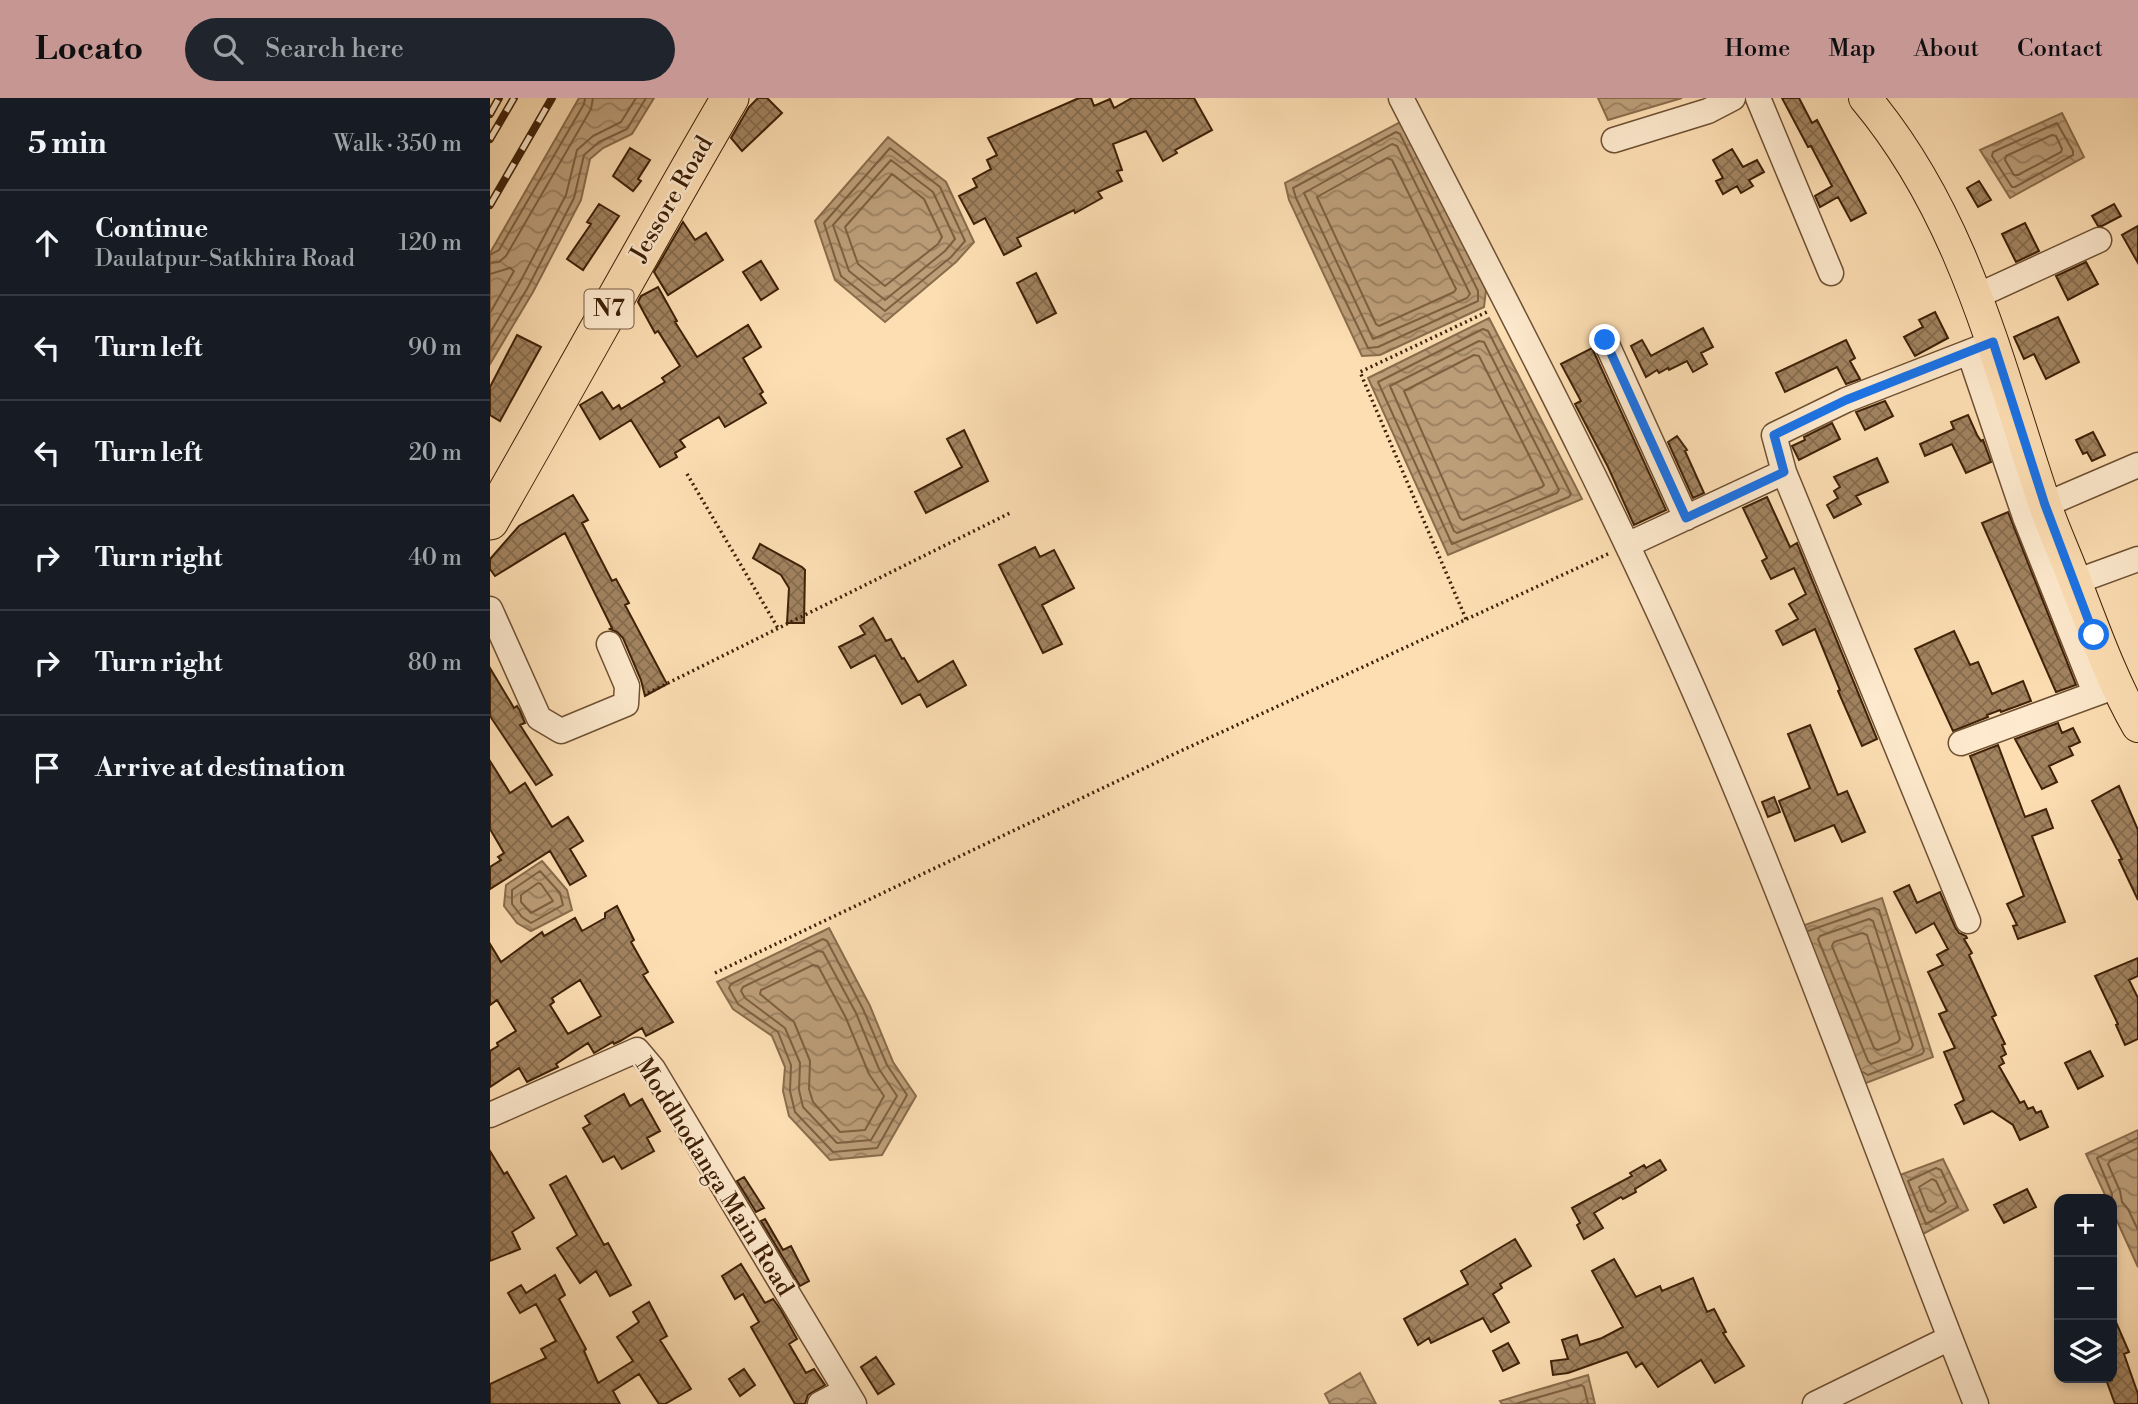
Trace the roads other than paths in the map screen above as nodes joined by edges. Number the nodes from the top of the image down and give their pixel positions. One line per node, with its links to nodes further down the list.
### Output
1 (715, 98): 15 (highway, Jessore Road / N7)
2 (730, 98): 18 (highway, Jessore Road / N7)
3 (1401, 98): 19 (street)
4 (1733, 98): 7 (street)
5 (1758, 98): 9 (street)
6 (1865, 98): 10 (main road)
7 (1614, 140)
8 (2099, 240): 10 (street)
9 (1831, 273)
10 (1977, 296): 12 (main road)
11 (1605, 340): 17 (street)
12 (1981, 347): 14 (street); 16 (main road); 24 (street)
13 (2138, 464): 16 (street)
14 (1784, 472): 17 (street); 27 (street)
15 (490, 490)
16 (2045, 505): 21 (main road)
17 (1686, 518): 19 (street)
18 (490, 521)
19 (1627, 545): 29 (street)
20 (2138, 559): 21 (street)
21 (2075, 582): 24 (main road)
22 (490, 609): 23 (street)
23 (609, 644)
24 (2107, 689): 25 (main road); 26 (street)
25 (2137, 722)
26 (1961, 743)
27 (1968, 921)
28 (490, 1115): 30 (street, Moddhodanga Main Road)
29 (1950, 1338): 32 (street); 33 (street)
30 (850, 1398): 31 (street)
31 (820, 1404)
32 (1815, 1404)
33 (1976, 1404)

